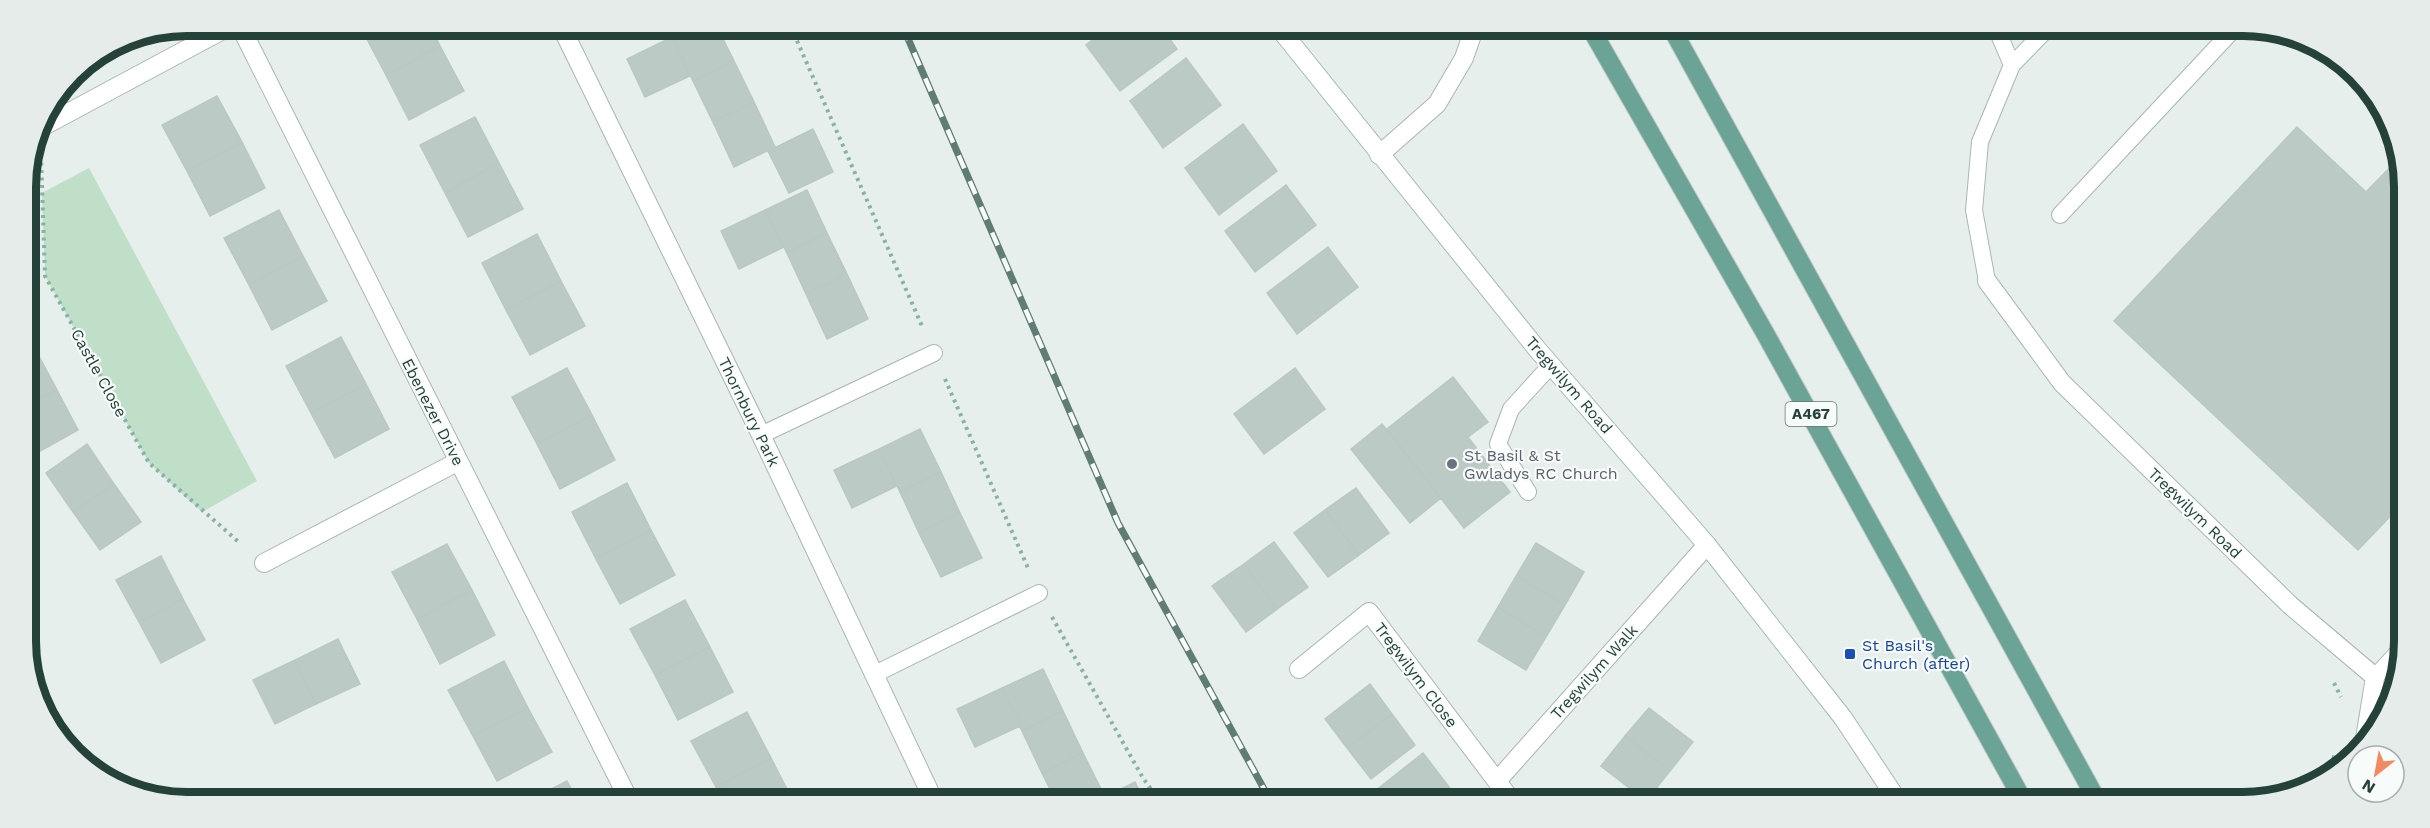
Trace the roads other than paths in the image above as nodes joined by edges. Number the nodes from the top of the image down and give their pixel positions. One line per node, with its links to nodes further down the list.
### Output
1 (211, 36): 12 (street)
2 (245, 36): 19 (street, Ebenezer Drive)
3 (565, 36): 18 (street, Thornbury Park)
4 (1285, 36): 13 (street, Tregwilym Road)
5 (1472, 36): 13 (street)
6 (1595, 36): 25 (main road, A467)
7 (1676, 36): 37 (main road)
8 (2000, 36): 11 (lane)
9 (2040, 36): 11 (lane)
10 (2227, 36): 14 (lane)
11 (2012, 65): 15 (lane)
12 (51, 122)
13 (1379, 155): 17 (street, Tregwilym Road)
14 (2060, 215)
15 (1987, 281): 28 (street, Tregwilym Road)
16 (934, 353): 18 (lane)
17 (1551, 365): 20 (lane); 21 (street, Tregwilym Road)
18 (761, 435): 27 (street, Thornbury Park)
19 (457, 462): 22 (street); 31 (street, Ebenezer Drive)
20 (1528, 492)
21 (1707, 545): 30 (street, Tregwilym Walk); 34 (street, Tregwilym Road)
22 (264, 563)
23 (1039, 593): 27 (lane)
24 (2393, 657): 28 (lane)
25 (1948, 664): 35 (main road); 36 (main road, A467)
26 (1299, 669): 30 (street, Tregwilym Close)
27 (875, 674): 32 (street, Thornbury Park)
28 (2375, 677): 29 (street)
29 (2367, 727)
30 (1497, 781): 33 (street)
31 (625, 792)
32 (930, 792)
33 (1505, 792)
34 (1892, 792)
35 (2008, 792)
36 (2018, 792)
37 (2092, 792)

